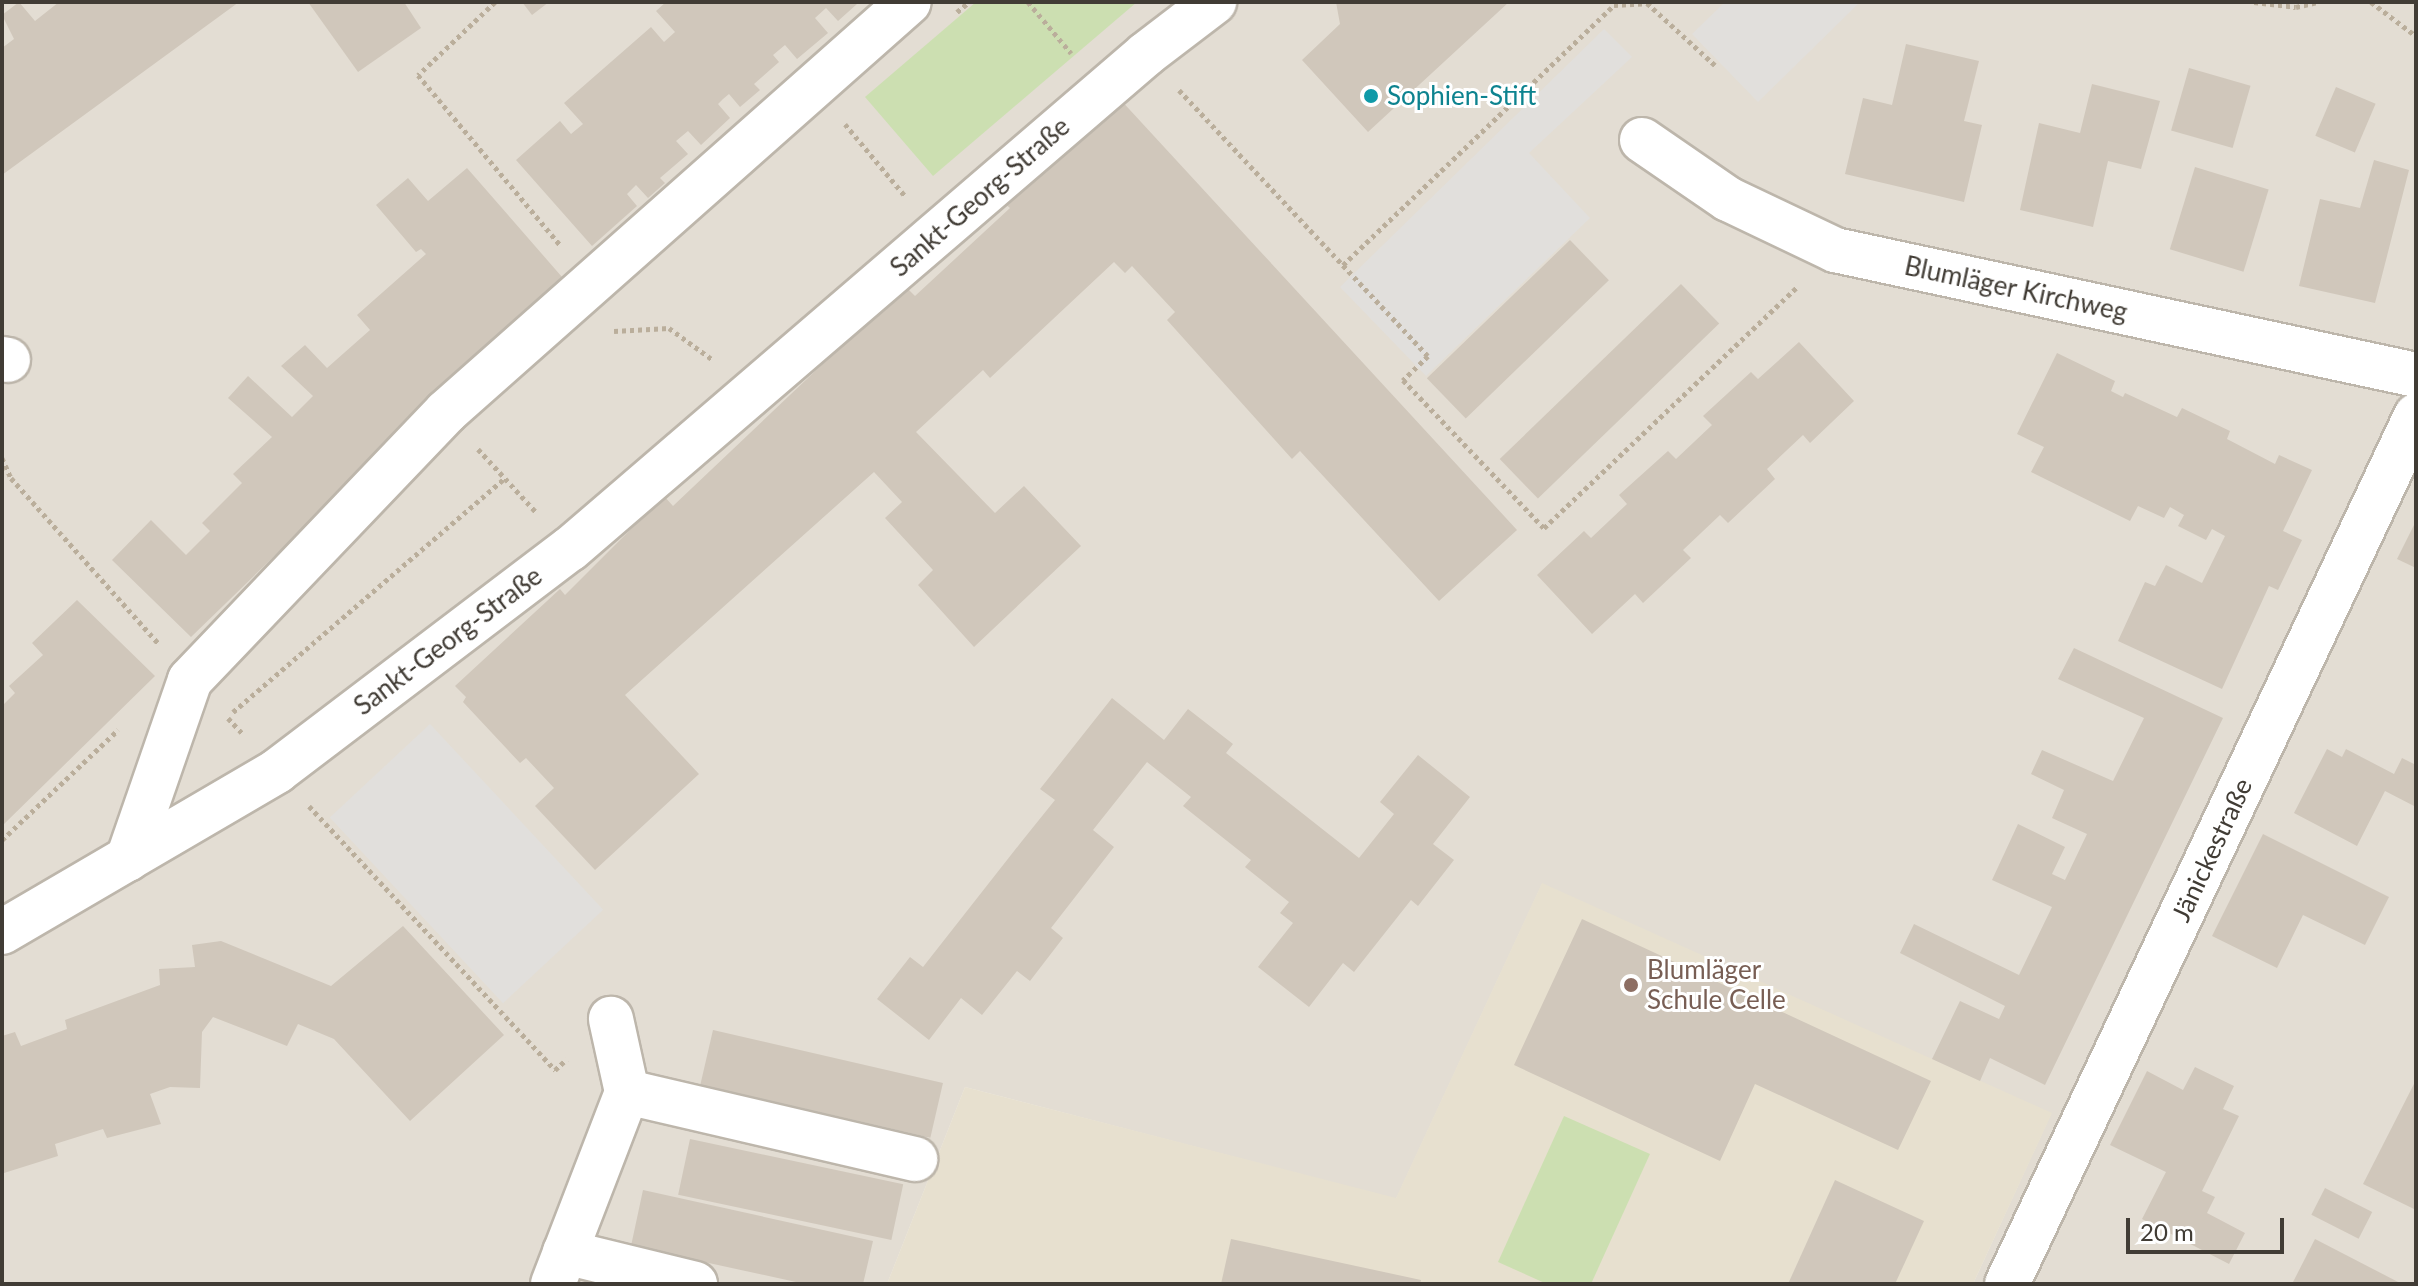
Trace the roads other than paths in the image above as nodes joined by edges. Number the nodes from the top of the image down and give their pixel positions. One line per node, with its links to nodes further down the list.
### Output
1 (909, 2): 6 (street)
2 (1214, 2): 6 (street, Sankt-Georg-Straße)
3 (1642, 140): 4 (street, Blumläger Kirchweg)
4 (2416, 375)
5 (2416, 416): 13 (street, Jänickestraße)
6 (128, 859): 7 (street, Sankt-Georg-Straße)
7 (2, 932)
8 (611, 1019): 9 (street)
9 (627, 1092): 10 (street); 11 (street)
10 (915, 1159)
11 (559, 1268): 12 (street)
12 (695, 1284)
13 (2007, 1284)

